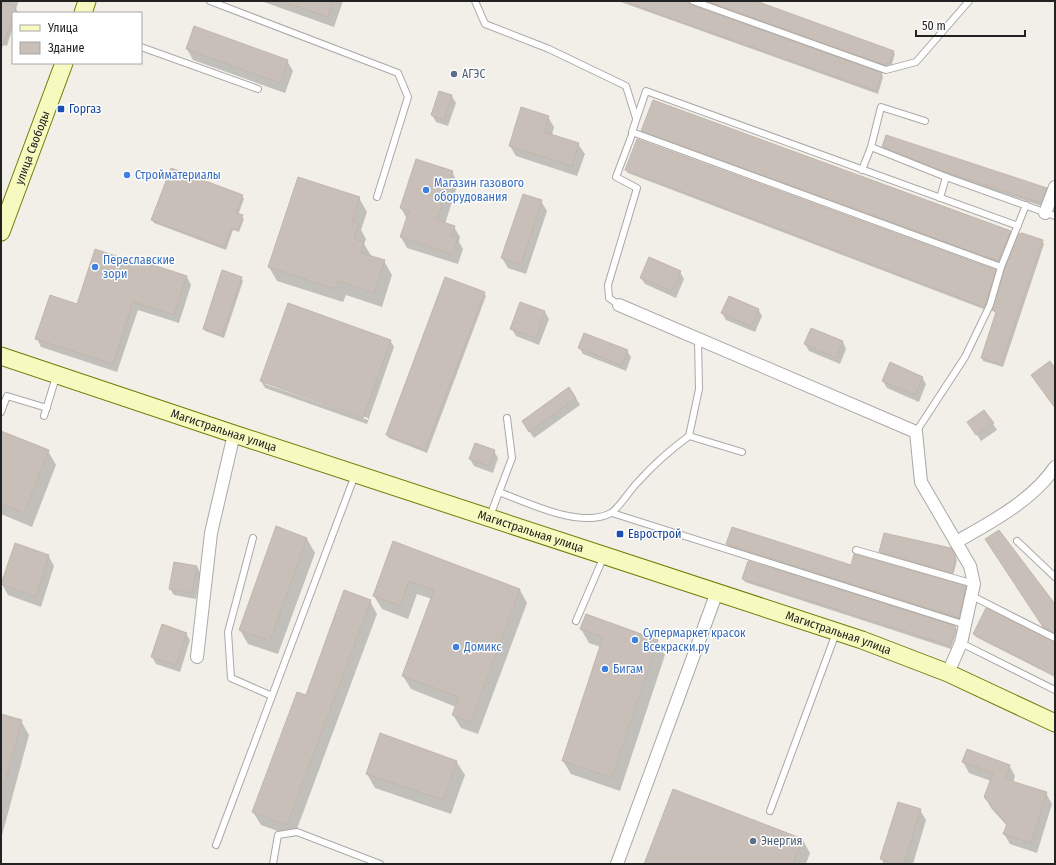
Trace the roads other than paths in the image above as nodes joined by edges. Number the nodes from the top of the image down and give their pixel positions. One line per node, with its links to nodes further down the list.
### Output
1 (87, 1): 6 (main road)
2 (210, 1): 17 (lane)
3 (475, 1): 10 (lane)
4 (693, 1): 5 (lane)
5 (969, 1)
6 (83, 12)
7 (142, 47): 9 (lane)
8 (64, 64): 22 (main road, улица Свободы)
9 (258, 89)
10 (636, 118): 12 (lane); 14 (lane)
11 (926, 121): 13 (lane)
12 (632, 132): 23 (lane); 24 (lane)
13 (871, 147): 14 (lane); 15 (lane)
14 (862, 170): 18 (lane)
15 (946, 177): 18 (lane); 19 (lane)
16 (1055, 187): 20 (street)
17 (377, 197)
18 (940, 198): 21 (lane)
19 (1026, 205): 20 (lane); 21 (lane)
20 (1050, 214)
21 (1018, 226): 23 (lane)
22 (1, 232)
23 (1001, 267): 32 (lane)
24 (619, 306): 25 (street)
25 (698, 340): 32 (street); 34 (lane)
26 (1, 356): 27 (main road, Магистральная улица)
27 (57, 375): 28 (lane); 33 (main road, Магистральная улица)
28 (47, 408): 29 (lane); 30 (lane)
29 (1, 412)
30 (44, 416)
31 (507, 418): 38 (lane)
32 (916, 432): 43 (street)
33 (234, 434): 37 (main road, Магистральная улица); 55 (street)
34 (689, 436): 35 (lane); 39 (lane)
35 (742, 452)
36 (1055, 467): 43 (street)
37 (355, 474): 40 (main road, Магистральная улица); 58 (lane)
38 (499, 492): 39 (lane); 40 (lane)
39 (612, 513): 51 (lane)
40 (490, 517): 45 (main road, Магистральная улица)
41 (253, 538): 58 (lane)
42 (1017, 541): 46 (lane)
43 (956, 542): 47 (street)
44 (856, 550): 47 (lane)
45 (604, 554): 48 (main road, Магистральная улица); 50 (lane)
46 (1055, 577)
47 (974, 584): 49 (street)
48 (717, 592): 52 (main road, Магистральная улица); 64 (street)
49 (972, 596): 51 (street); 53 (lane)
50 (576, 621)
51 (966, 625): 54 (street)
52 (836, 632): 56 (main road, Магистральная улица); 60 (lane)
53 (1055, 638)
54 (961, 643): 56 (street); 57 (lane)
55 (197, 657)
56 (948, 673): 59 (main road, Магистральная улица)
57 (1055, 690)
58 (272, 696): 61 (lane)
59 (1055, 723)
60 (770, 811)
61 (216, 845)
62 (274, 864): 63 (lane)
63 (380, 864)
64 (617, 864)

